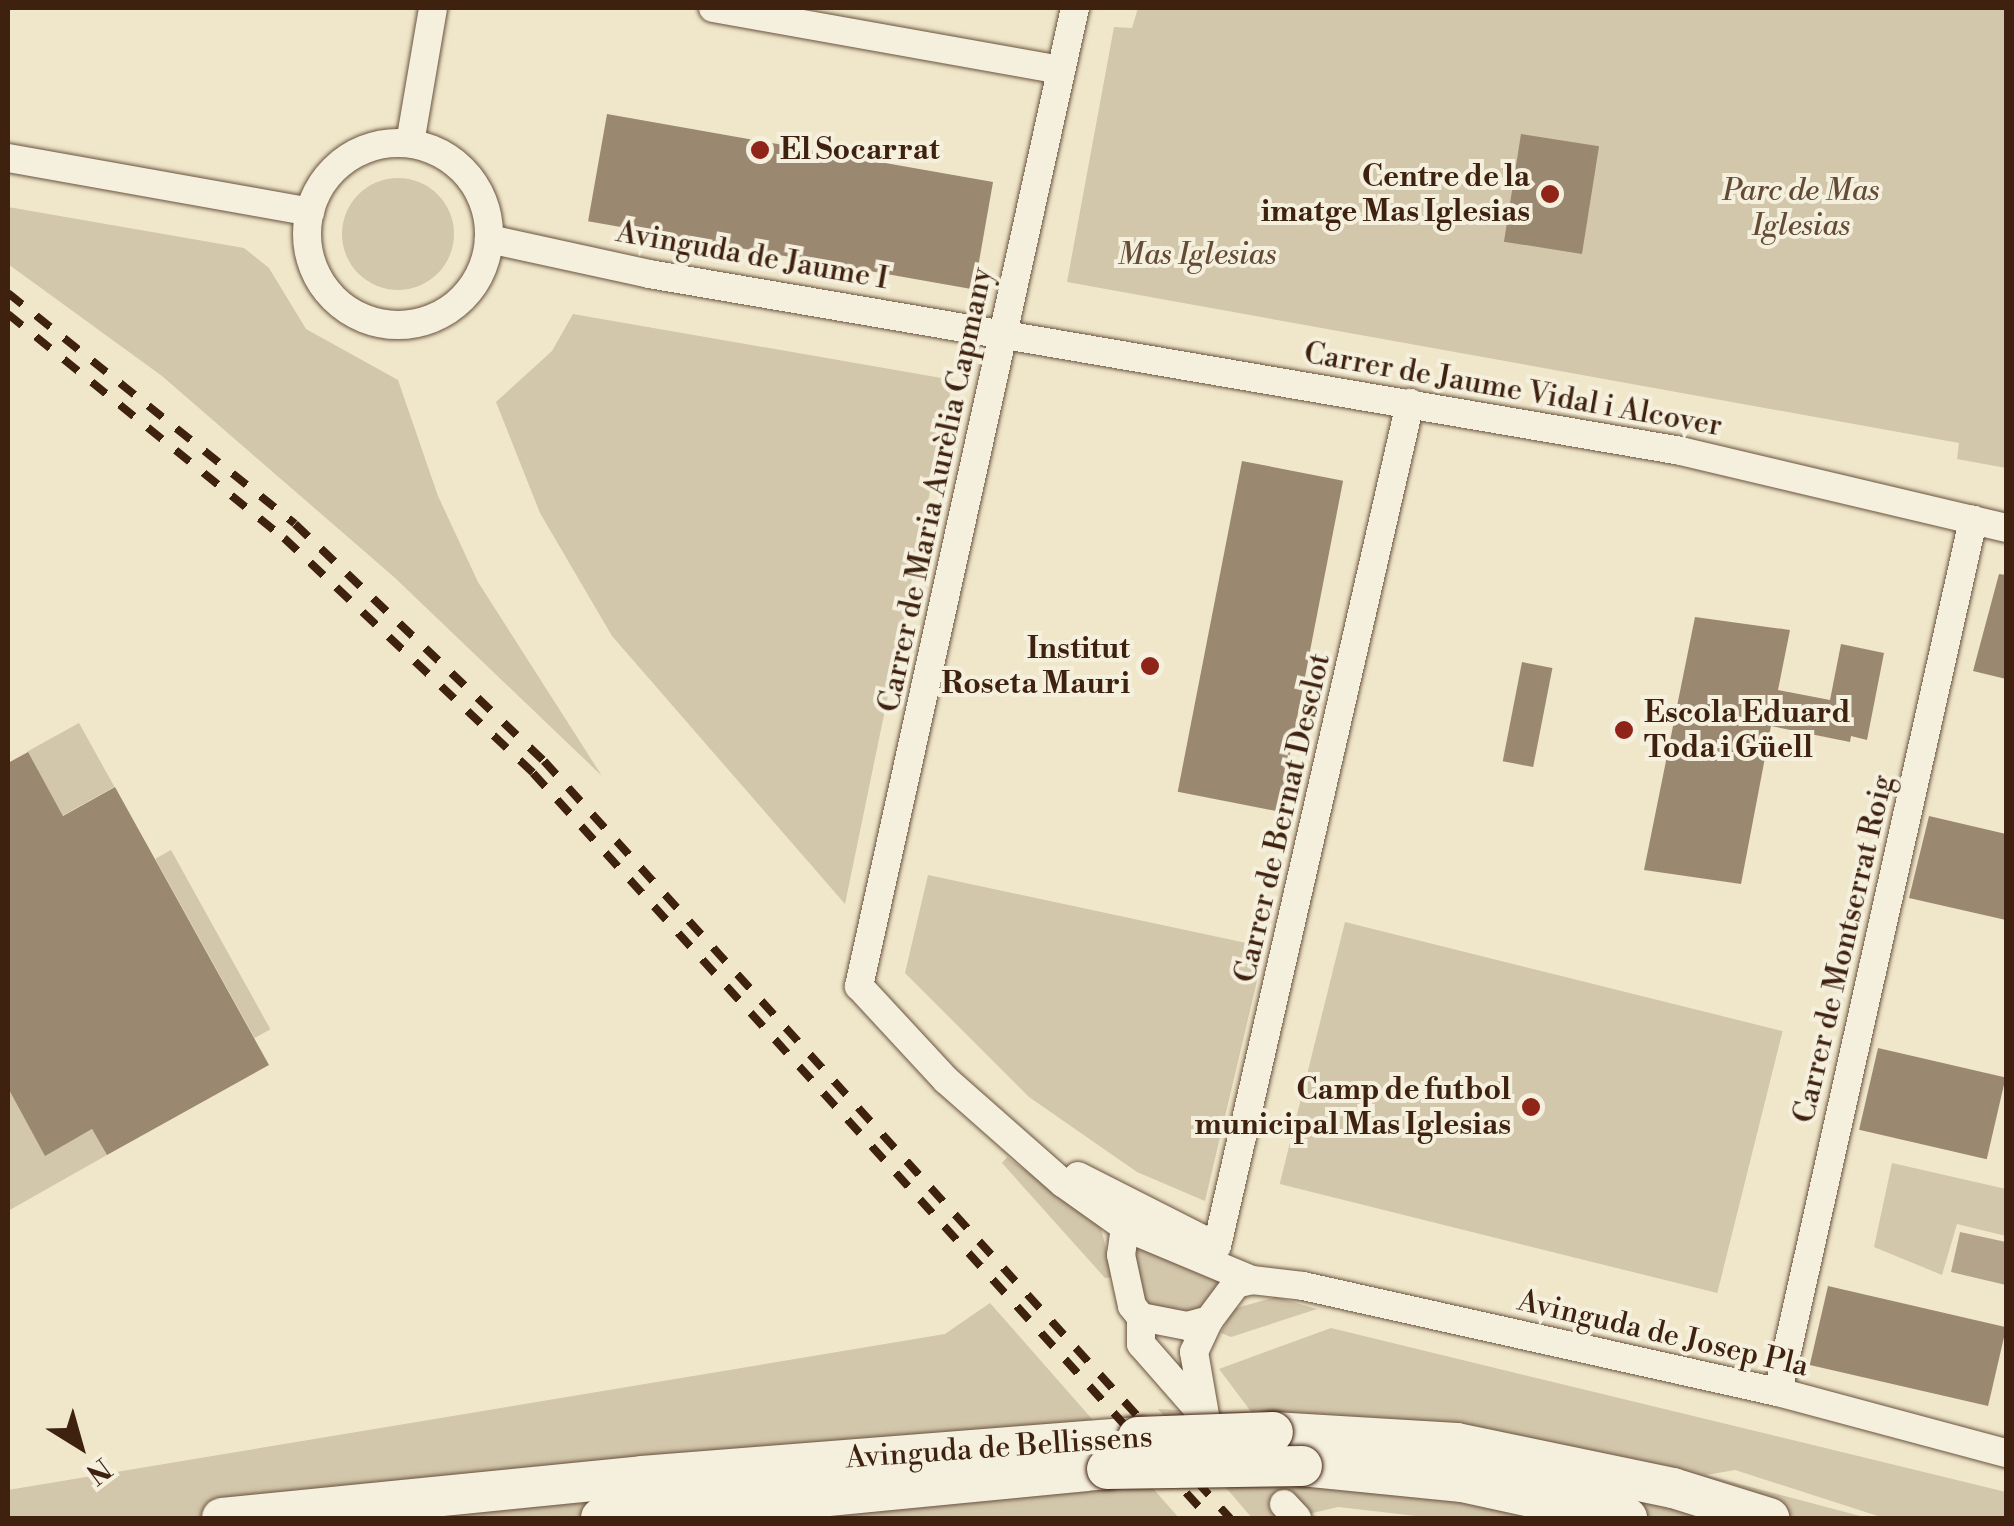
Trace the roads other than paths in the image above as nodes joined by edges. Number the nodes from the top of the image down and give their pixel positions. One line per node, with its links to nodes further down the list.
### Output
1 (433, 8): 5 (street)
2 (713, 8): 4 (street)
3 (1075, 8): 4 (street, Carrer de Maria Aurèlia Capmany)
4 (1060, 70): 9 (street, Carrer de Maria Aurèlia Capmany)
5 (410, 143): 7 (street); 8 (street)
6 (8, 158): 7 (street)
7 (310, 212): 8 (street)
8 (490, 239): 9 (street, Avinguda de Jaume I)
9 (1004, 332): 10 (street, Carrer de Jaume Vidal i Alcover); 13 (street, Carrer de Maria Aurèlia Capmany)
10 (1410, 403): 11 (street, Carrer de Jaume Vidal i Alcover); 17 (street, Carrer de Bernat Desclot)
11 (1973, 520): 12 (street, Carrer de Jaume Vidal i Alcover); 22 (street, Carrer de Montserrat Roig)
12 (2006, 528)
13 (860, 986): 14 (street, Avinguda de Josep Pla)
14 (1032, 1152): 15 (street, Avinguda de Josep Pla); 16 (street, Avinguda de Josep Pla)
15 (1163, 1220): 16 (street); 17 (street, Avinguda de Josep Pla)
16 (1125, 1226): 18 (street, Avinguda de Josep Pla); 20 (street)
17 (1217, 1246): 19 (street, Avinguda de Josep Pla)
18 (1252, 1280): 19 (street, Avinguda de Josep Pla); 21 (street)
19 (1304, 1286): 22 (street, Avinguda de Josep Pla)
20 (1141, 1317): 21 (street); 21 (street)
21 (1209, 1320)
22 (1778, 1392): 23 (street, Avinguda de Josep Pla)
23 (2006, 1453)
24 (1096, 1454): 25 (main road, Avinguda de Bellissens); 26 (main road, Avinguda de Bellissens); 27 (main road, Avinguda de Bellissens, bridge); 28 (main road, Avinguda de Bellissens, bridge)
25 (222, 1518)
26 (601, 1518)
27 (1626, 1518)
28 (1769, 1518)

